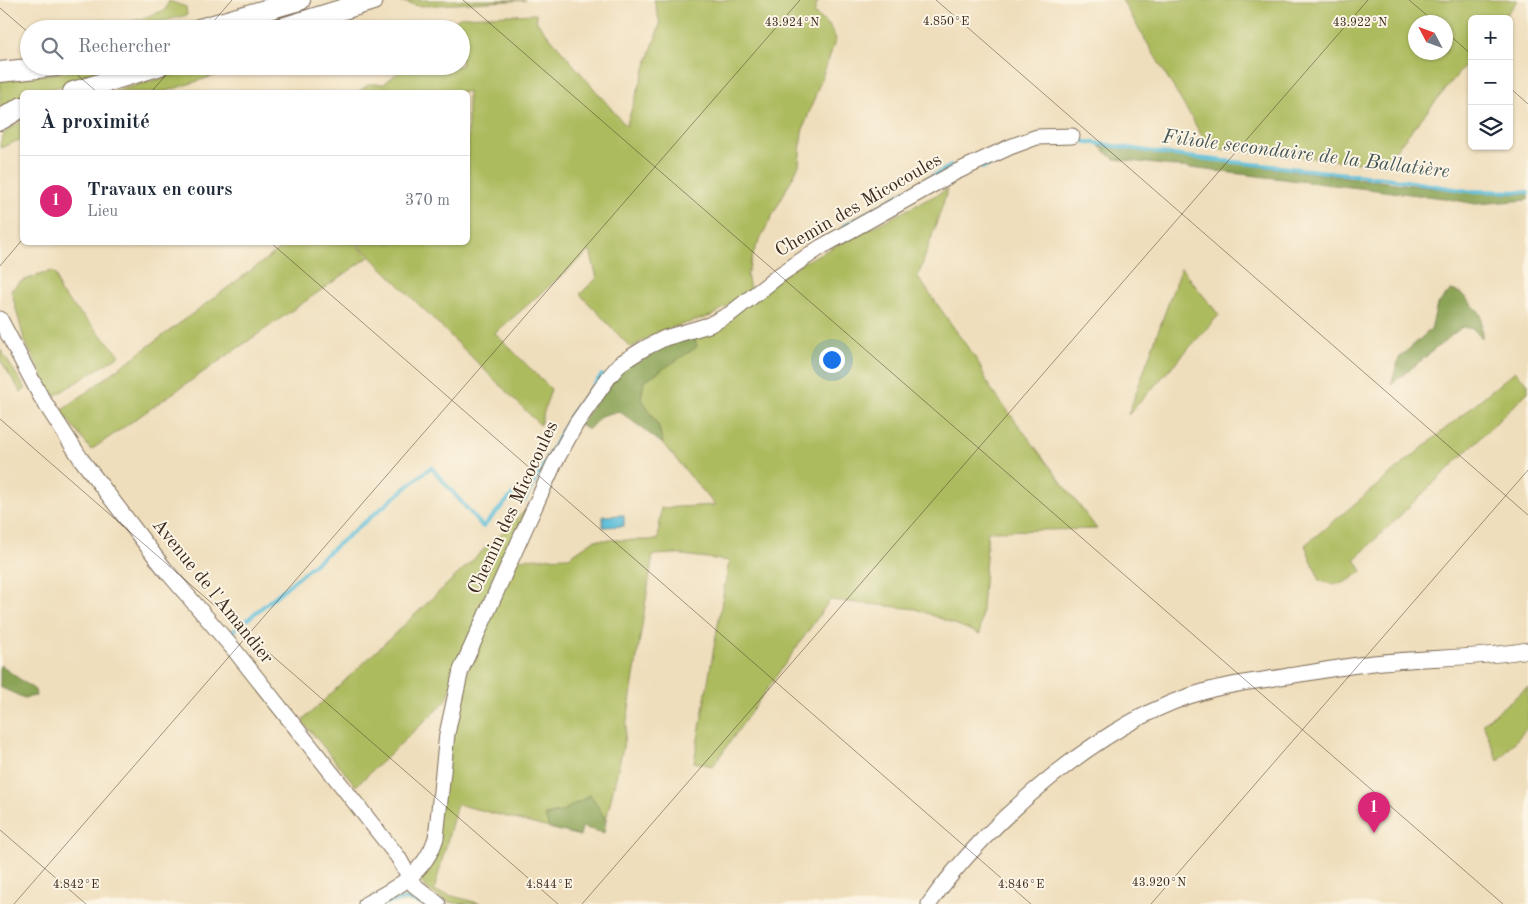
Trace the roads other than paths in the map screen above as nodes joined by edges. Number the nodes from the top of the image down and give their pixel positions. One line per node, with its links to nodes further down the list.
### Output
1 (300, 0): 3 (main road)
2 (373, 0): 4 (main road)
3 (230, 20)
4 (308, 20)
5 (20, 70): 6 (main road)
6 (0, 72)
7 (129, 75): 8 (main road)
8 (80, 90)
9 (20, 108): 10 (main road)
10 (0, 120)
11 (1072, 136): 15 (street, Chemin des Micocoules)
12 (0, 319): 13 (street, Avenue de l'Amandier)
13 (5, 337): 15 (street, Avenue de l'Amandier)
14 (1528, 650): 18 (street)
15 (409, 879): 16 (street, Chemin des Micocoules); 17 (street, Avenue de l'Amandier)
16 (366, 904)
17 (438, 904)
18 (929, 904)

